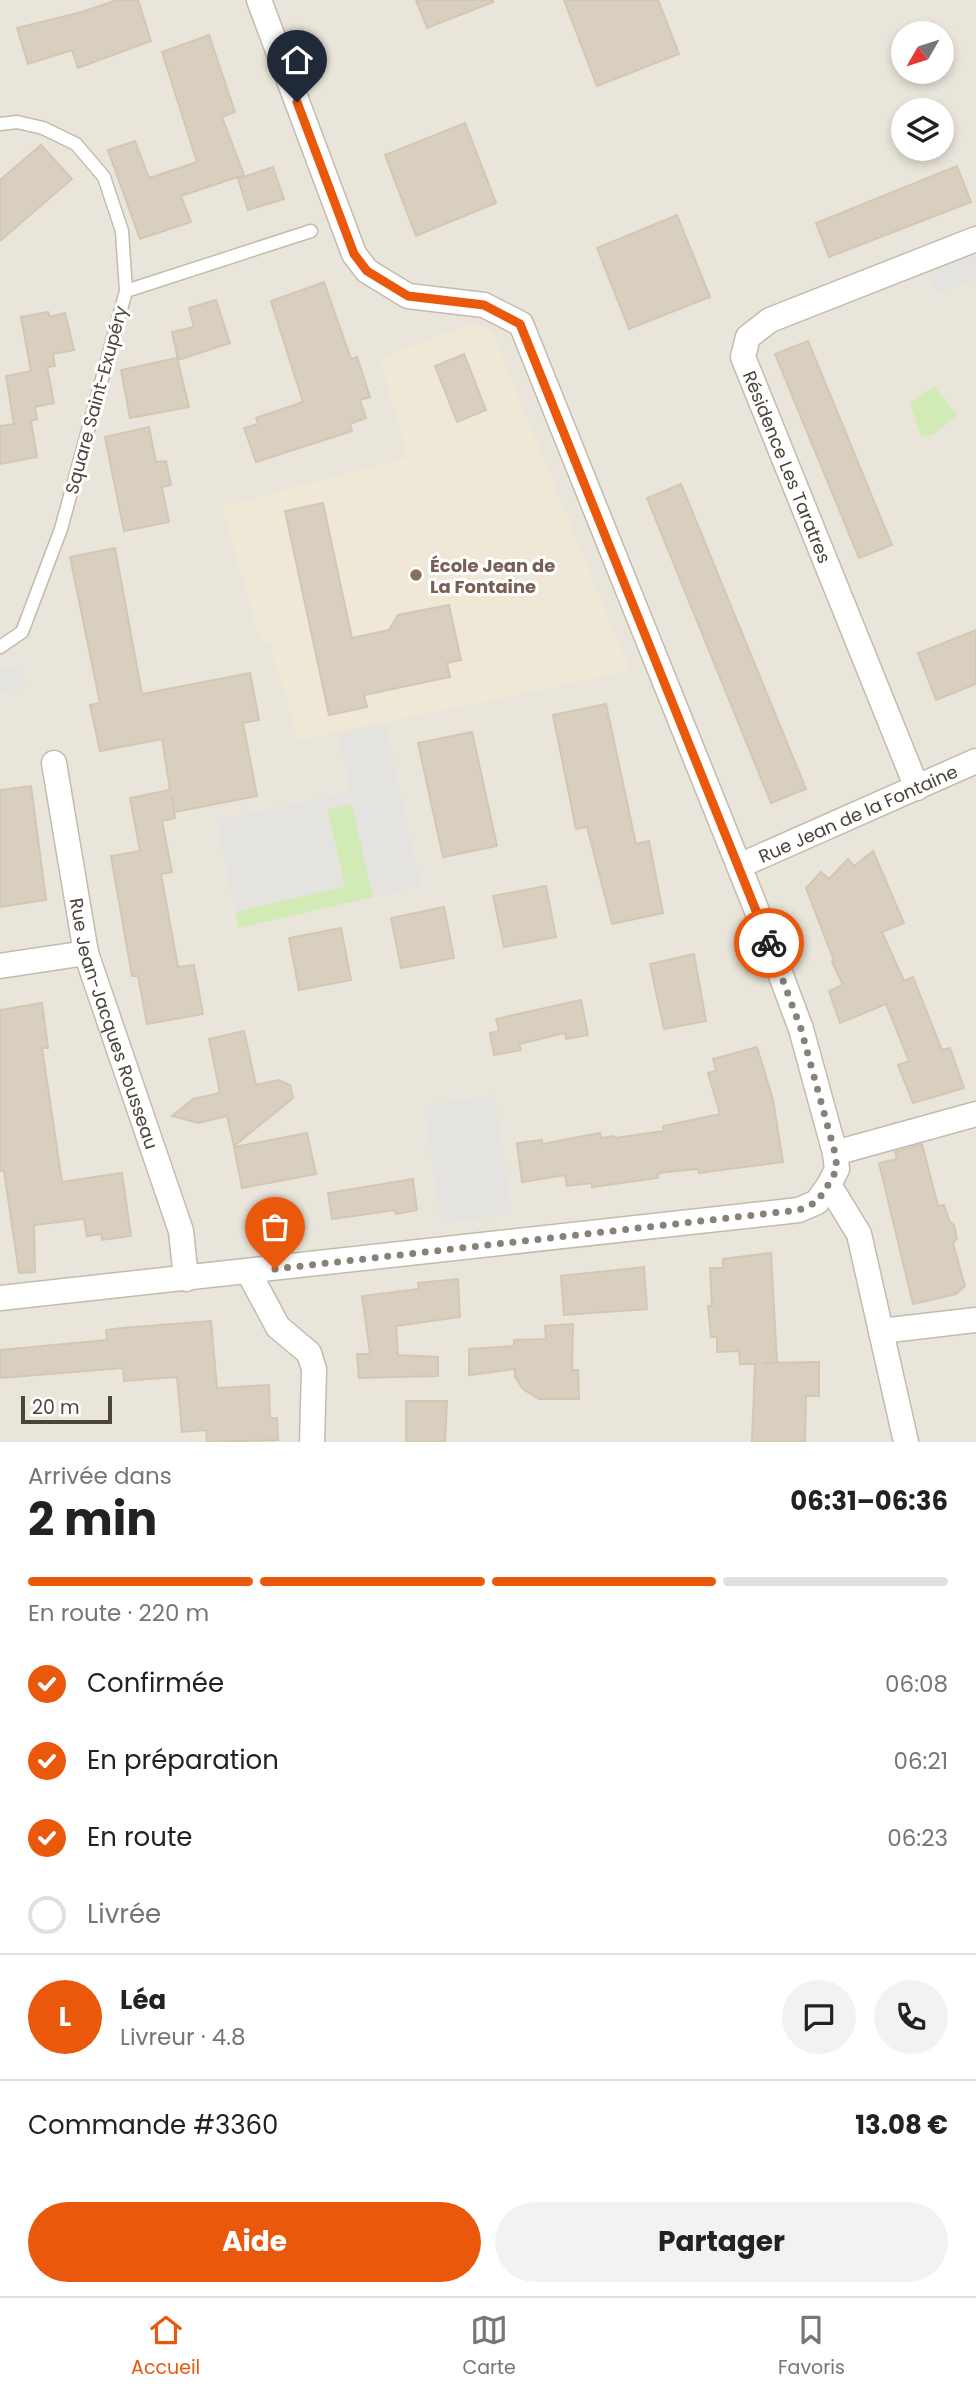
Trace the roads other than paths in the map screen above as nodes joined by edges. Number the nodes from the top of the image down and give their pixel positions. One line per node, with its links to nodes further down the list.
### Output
1 (259, 0): 10 (street)
2 (0, 124): 5 (lane, Square Saint-Exupéry)
3 (310, 231): 5 (lane)
4 (976, 239): 9 (street, Résidence Les Taratres)
5 (126, 291): 6 (lane, Square Saint-Exupéry)
6 (0, 647)
7 (976, 761): 9 (street, Rue Jean de la Fontaine)
8 (54, 763): 11 (street, Rue Jean-Jacques Rousseau)
9 (917, 788): 10 (street, Rue Jean de la Fontaine)
10 (738, 866): 14 (street)
11 (86, 953): 12 (street); 17 (street, Rue Jean-Jacques Rousseau)
12 (0, 966)
13 (976, 1114): 14 (street)
14 (835, 1153): 15 (street)
15 (828, 1185): 16 (street); 20 (street)
16 (249, 1272): 17 (street); 21 (street)
17 (186, 1279): 18 (street)
18 (0, 1298)
19 (976, 1320): 20 (street)
20 (881, 1331): 22 (street)
21 (312, 1442)
22 (906, 1442)

